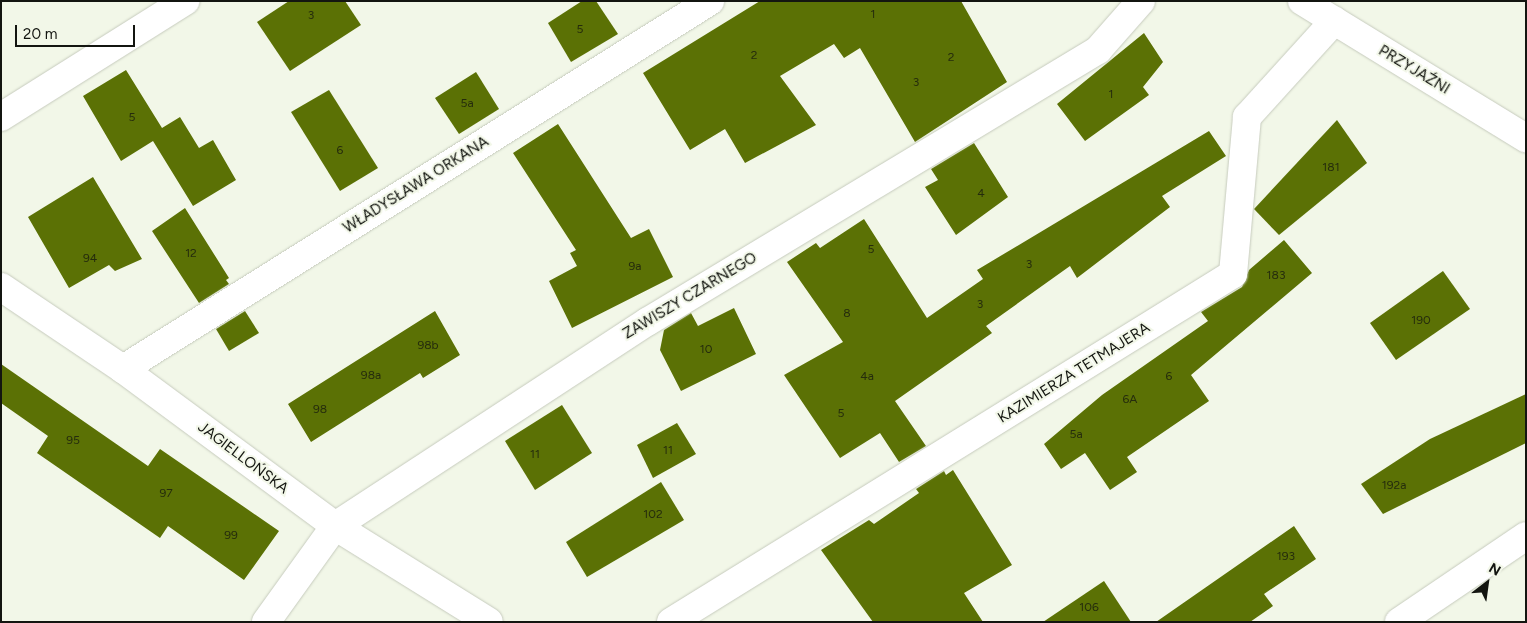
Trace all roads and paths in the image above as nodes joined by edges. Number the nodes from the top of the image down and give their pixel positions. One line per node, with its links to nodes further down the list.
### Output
1 (185, 1): 6 (street)
2 (710, 1): 9 (street, WŁADYSŁAWA ORKANA)
3 (1141, 1): 10 (street, ZAWISZY CZARNEGO)
4 (1302, 1): 5 (street, PRZYJAŹNI)
5 (1334, 21): 7 (street, PRZYJAŹNI); 14 (street, KAZIMIERZA TETMAJERA)
6 (1, 117)
7 (1526, 138)
8 (1, 287): 9 (street, JAGIELLOŃSKA)
9 (122, 368): 10 (street, JAGIELLOŃSKA)
10 (335, 526): 12 (street, ZAWISZY CZARNEGO); 13 (street, JAGIELLOŃSKA)
11 (1526, 536): 15 (street)
12 (266, 622)
13 (489, 622)
14 (671, 622)
15 (1399, 622)

